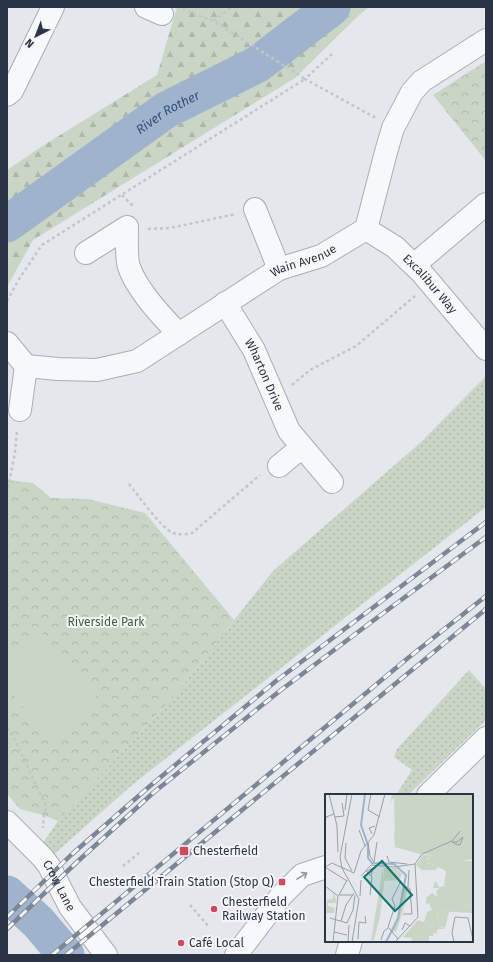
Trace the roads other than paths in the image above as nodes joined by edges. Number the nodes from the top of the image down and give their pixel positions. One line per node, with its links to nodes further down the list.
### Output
1 (53, 7): 3 (street)
2 (486, 40): 6 (street)
3 (7, 95)
4 (486, 204): 8 (street)
5 (255, 209): 9 (street)
6 (366, 229): 8 (street, Excalibur Way); 9 (street, Wain Avenue)
7 (86, 254): 11 (street)
8 (414, 264): 13 (street, Excalibur Way)
9 (279, 270): 10 (street, Wain Avenue)
10 (226, 303): 11 (street, Wain Avenue); 16 (street, Wharton Drive)
11 (179, 334): 14 (street, Wain Avenue)
12 (7, 343): 14 (street)
13 (486, 349)
14 (26, 366): 15 (street)
15 (20, 410)
16 (302, 447): 17 (street); 18 (street, Wharton Drive)
17 (271, 469)
18 (332, 482)
19 (486, 738): 20 (street)
20 (429, 794)
21 (7, 822): 24 (street, Crow Lane)
22 (325, 867): 25 (street, one-way to 22)
23 (351, 942): 26 (street)
24 (106, 955)
25 (236, 955)
26 (347, 955)

